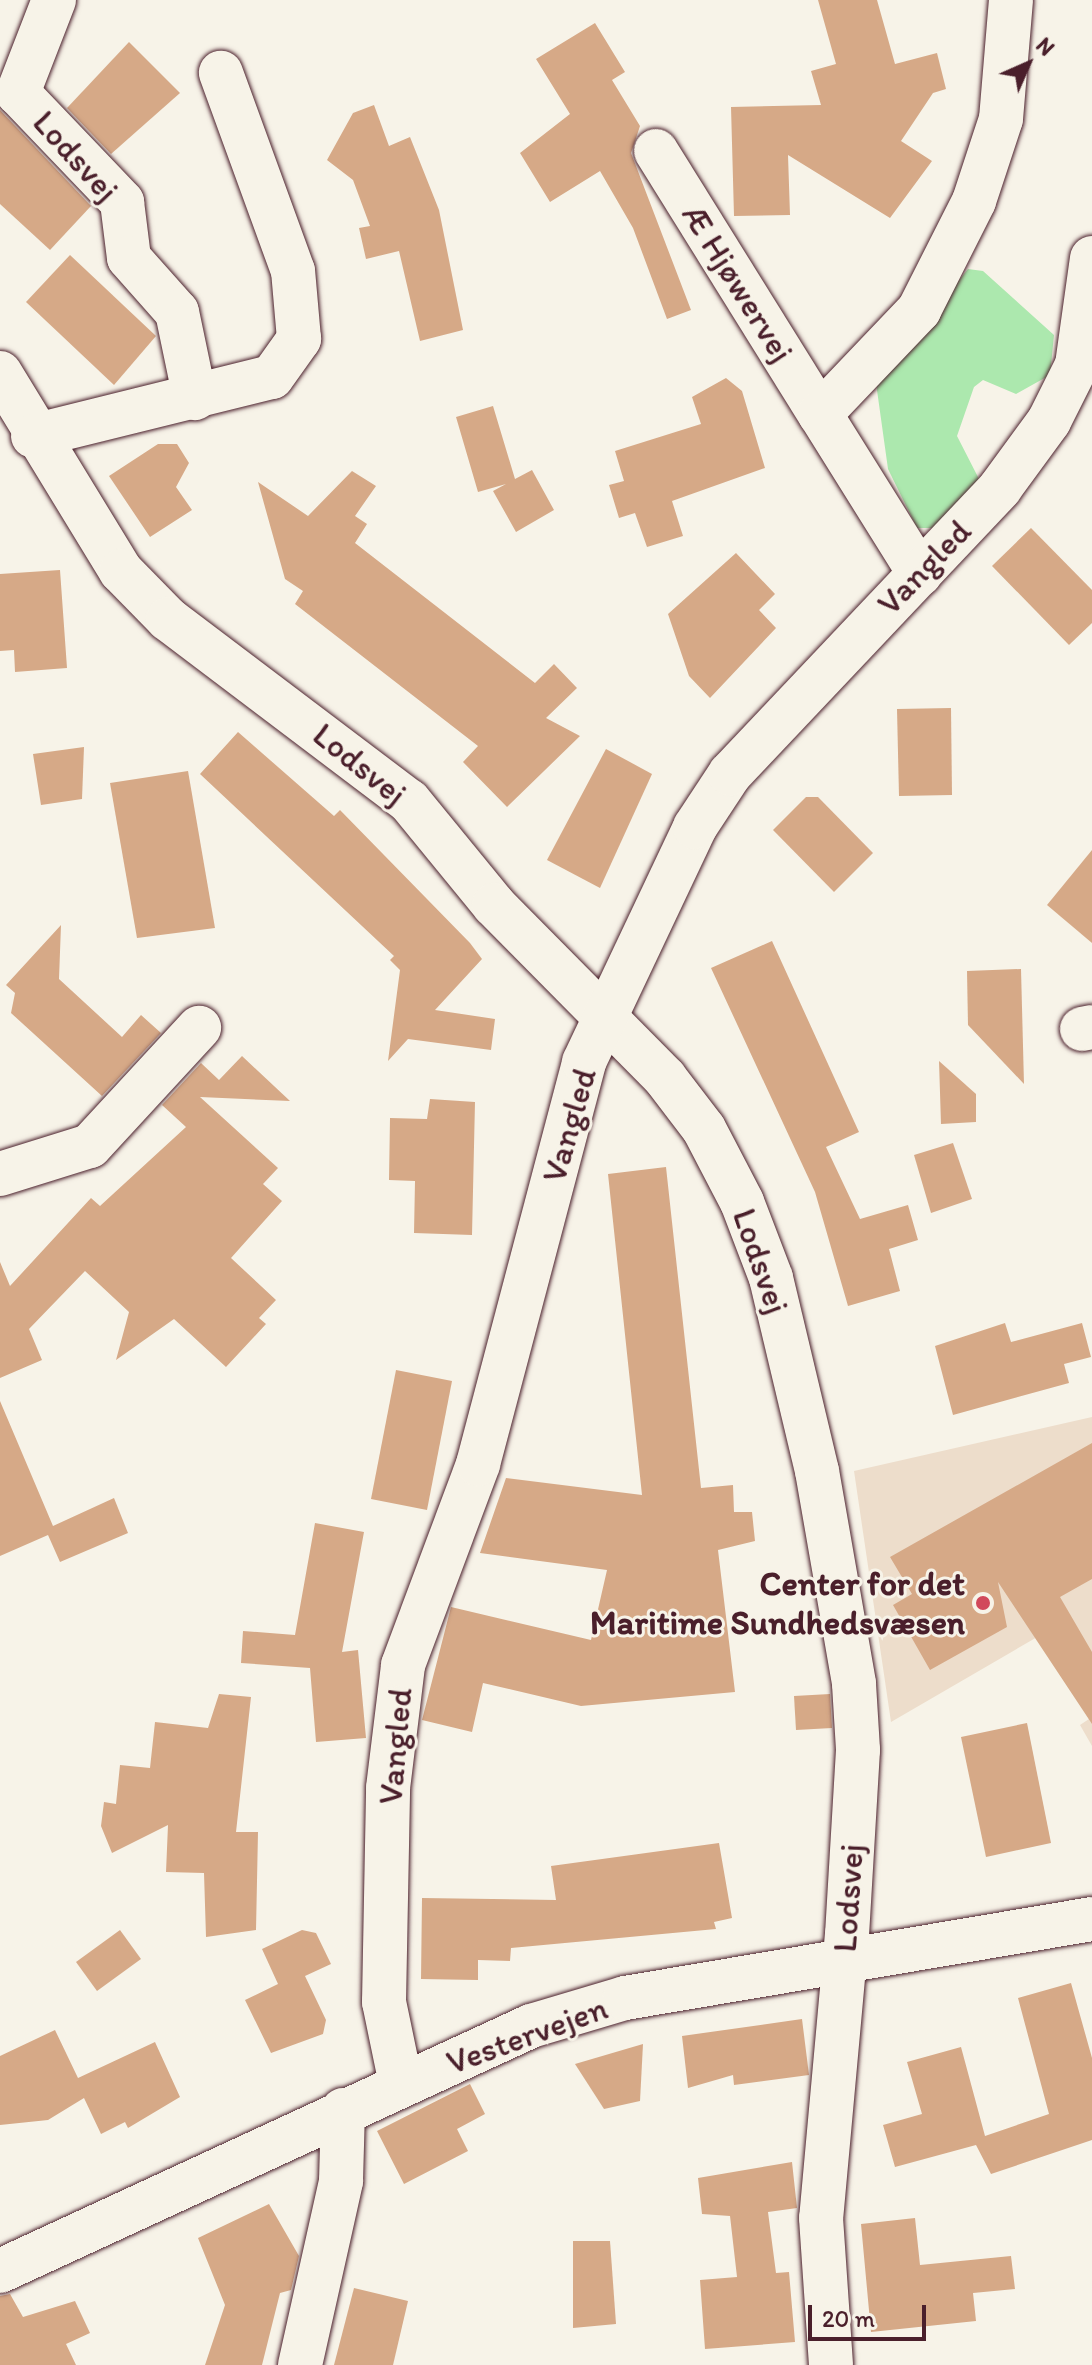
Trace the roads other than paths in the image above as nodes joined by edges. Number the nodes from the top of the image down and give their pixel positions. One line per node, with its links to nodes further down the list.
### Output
1 (54, 0): 8 (street, Lodsvej)
2 (1011, 0): 9 (street)
3 (221, 73): 8 (street)
4 (656, 151): 9 (street, Æ Hjøwervej)
5 (1092, 258): 6 (street, Vangled)
6 (1085, 366): 11 (street, Vangled)
7 (0, 373): 10 (street, Lodsvej)
8 (195, 398): 10 (street)
9 (820, 414): 11 (street, Æ Hjøwervej)
10 (33, 436): 12 (street, Lodsvej)
11 (920, 574): 12 (street, Vangled)
12 (609, 1020): 16 (street, Lodsvej); 17 (street, Vangled)
13 (199, 1028): 14 (street)
14 (0, 1174)
15 (1092, 1919): 16 (street, Vestervejen)
16 (845, 1957): 17 (street, Vestervejen); 21 (street, Lodsvej)
17 (401, 2084): 18 (street, Vestervejen)
18 (343, 2110): 19 (street, Vestervejen); 20 (street)
19 (0, 2271)
20 (300, 2365)
21 (831, 2365)

